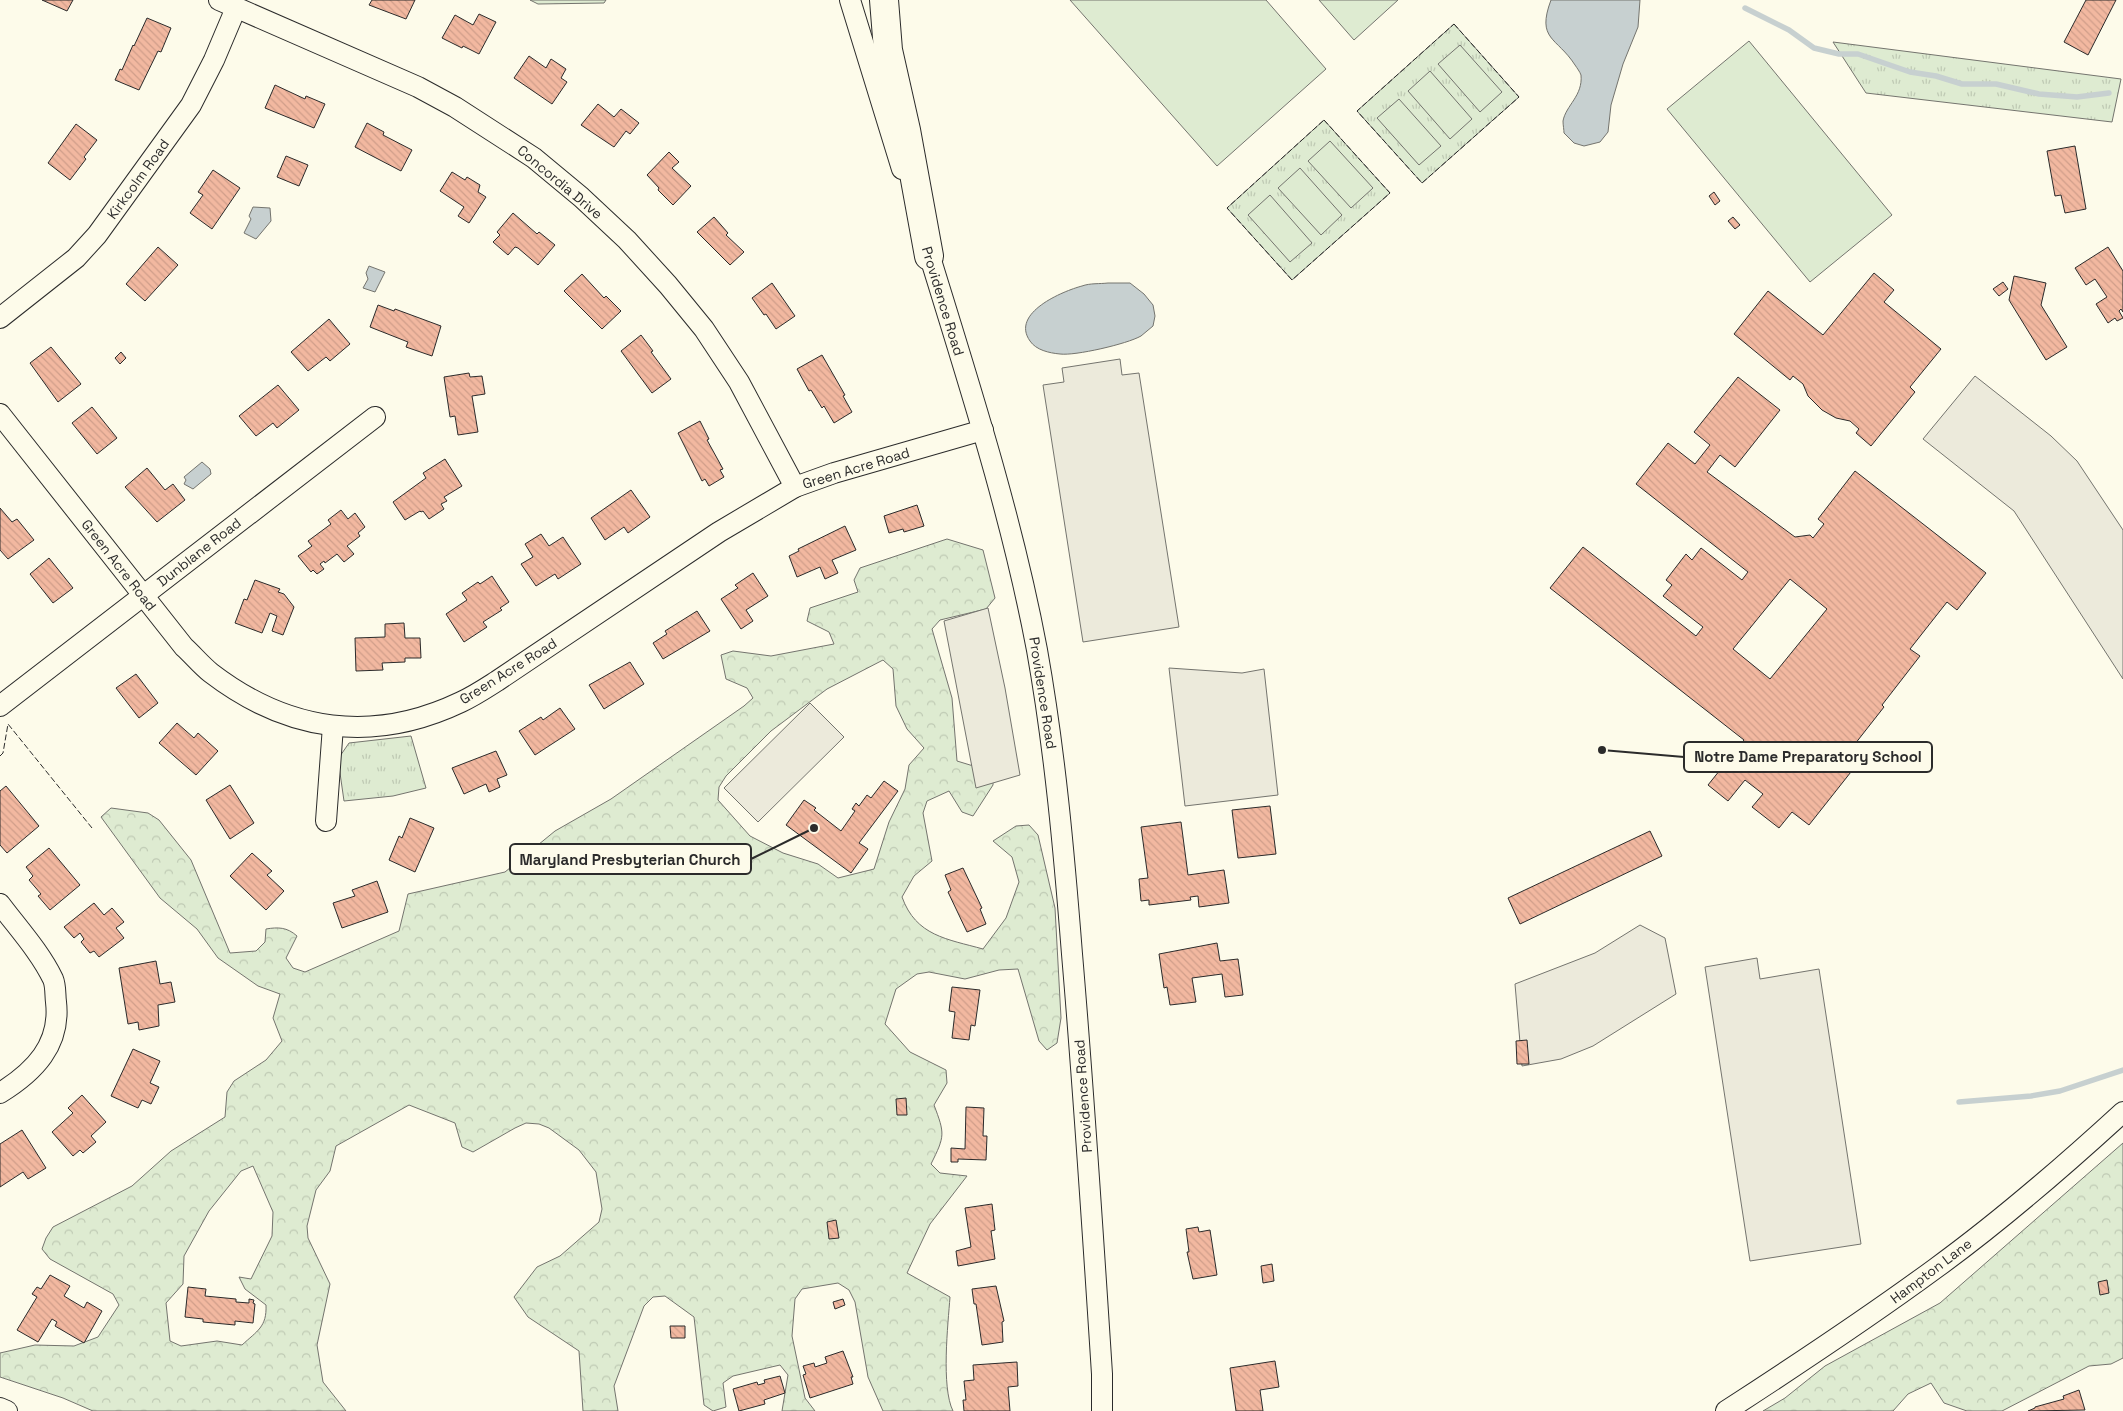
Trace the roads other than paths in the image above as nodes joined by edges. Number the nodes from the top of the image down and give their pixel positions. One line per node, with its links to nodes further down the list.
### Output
1 (850, 0): 4 (street, Providence Road)
2 (884, 0): 4 (highway)
3 (228, 4): 5 (street, Kirkcolm Road); 9 (street, Concordia Drive)
4 (929, 256): 8 (street, Providence Road)
5 (0, 318)
6 (0, 414): 10 (street, Green Acre Road)
7 (375, 416): 10 (street, Dunblane Road)
8 (983, 430): 9 (street, Green Acre Road); 19 (street, Providence Road)
9 (795, 487): 12 (street, Green Acre Road)
10 (143, 596): 11 (street, Dunblane Road); 12 (street, Green Acre Road)
11 (0, 706)
12 (333, 726): 13 (street)
13 (326, 821)
14 (0, 904): 15 (street)
15 (0, 1093)
16 (2123, 1112): 20 (street, Hampton Lane)
17 (0, 1408): 18 (street)
18 (7, 1411)
19 (1102, 1411)
20 (1726, 1411)

